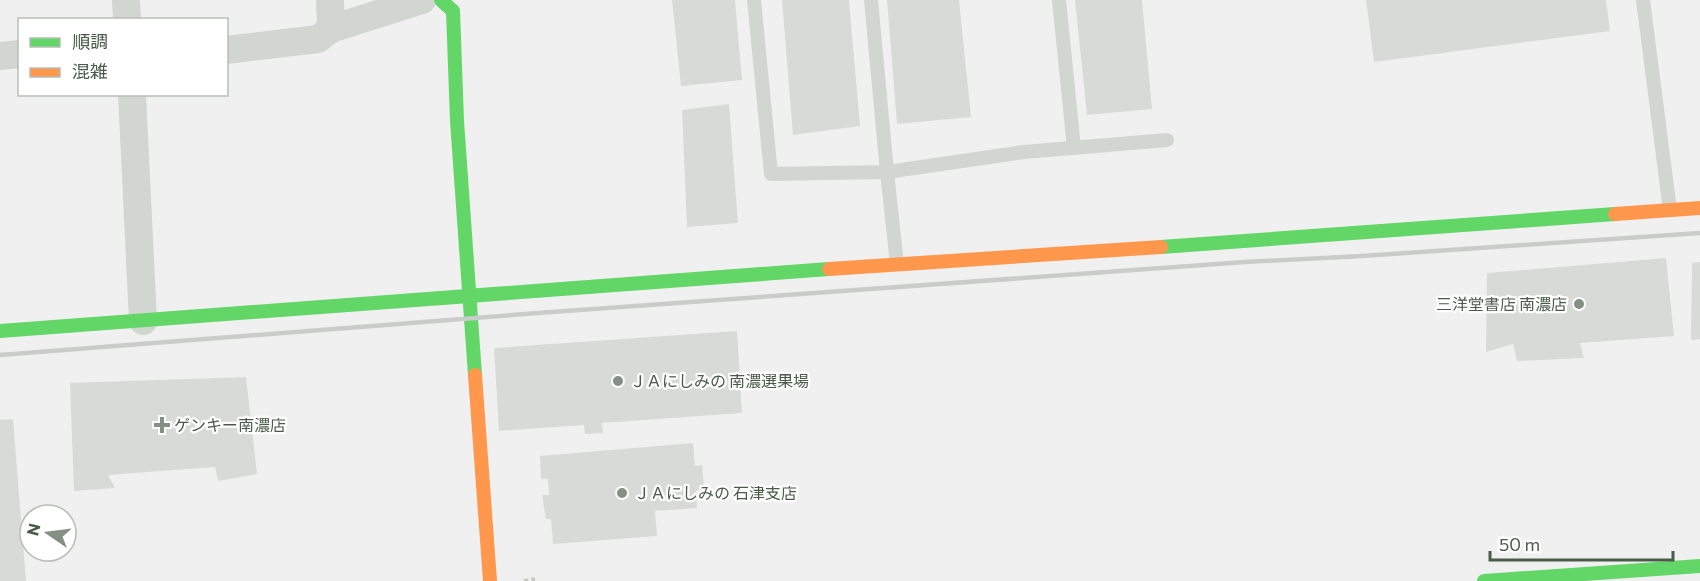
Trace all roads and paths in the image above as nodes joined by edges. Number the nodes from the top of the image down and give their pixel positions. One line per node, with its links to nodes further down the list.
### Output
1 (126, 0): 9 (street)
2 (330, 0): 10 (street)
3 (422, 0): 10 (street)
4 (441, 0): 21 (main road)
5 (754, 0): 17 (lane)
6 (871, 0): 17 (lane)
7 (1059, 0): 16 (lane)
8 (1643, 0): 19 (lane)
9 (127, 18)
10 (331, 29): 11 (street)
11 (228, 50)
12 (18, 54): 13 (street)
13 (0, 56)
14 (132, 96): 22 (street)
15 (1167, 140): 16 (lane)
16 (1074, 148): 17 (lane)
17 (887, 172): 20 (lane)
18 (1700, 208): 19 (main road)
19 (1670, 210): 20 (main road)
20 (897, 264): 21 (main road)
21 (470, 297): 22 (main road); 26 (main road)
22 (143, 321): 23 (main road)
23 (0, 331)
24 (1700, 566): 28 (main road)
25 (536, 579): 27 (path)
26 (490, 581)
27 (524, 581)
28 (1484, 581)

